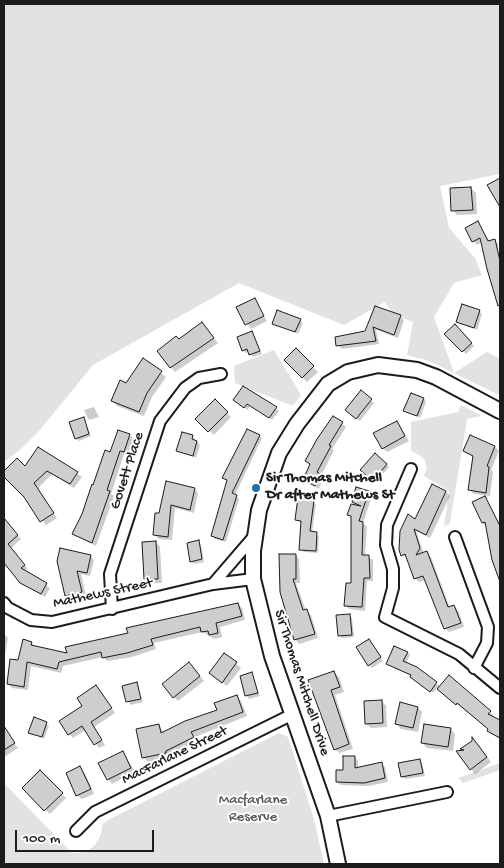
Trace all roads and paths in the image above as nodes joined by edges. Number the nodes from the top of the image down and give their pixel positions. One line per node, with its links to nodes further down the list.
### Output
1 (221, 374): 9 (street, Govett Place)
2 (500, 411): 4 (street, Sir Thomas Mitchell Drive)
3 (411, 469): 10 (street)
4 (256, 534): 6 (street, Sir Thomas Mitchell Drive); 7 (street)
5 (455, 537): 10 (street)
6 (253, 579): 7 (street, Mathews Street); 12 (street, Sir Thomas Mitchell Drive)
7 (213, 584): 9 (street, Mathews Street)
8 (4, 603): 9 (street, Mathews Street)
9 (112, 609)
10 (474, 668): 11 (street)
11 (500, 688)
12 (293, 714): 14 (street, Sir Thomas Mitchell Drive); 15 (street, MacFarlane Street)
13 (447, 792): 14 (street)
14 (328, 816): 16 (street, Sir Thomas Mitchell Drive)
15 (76, 831)
16 (338, 864)

